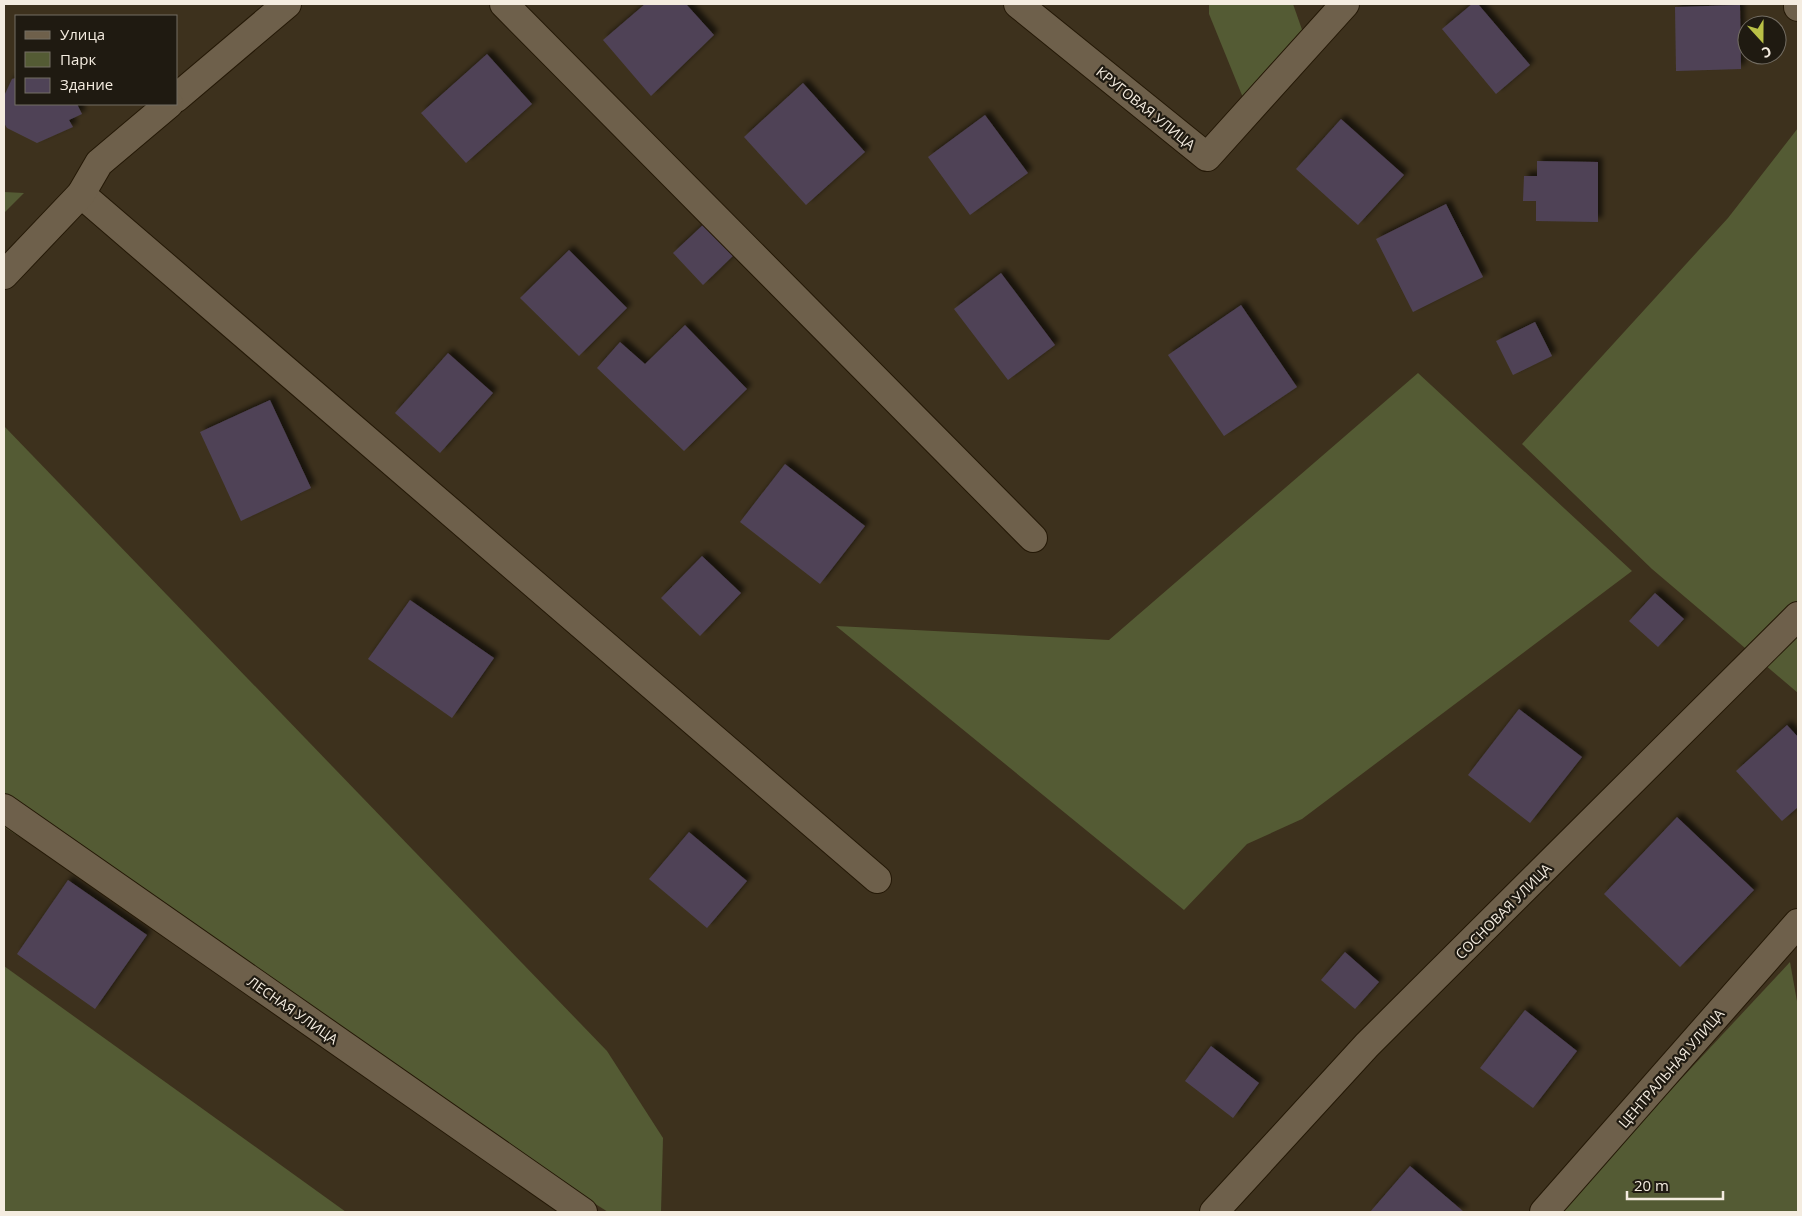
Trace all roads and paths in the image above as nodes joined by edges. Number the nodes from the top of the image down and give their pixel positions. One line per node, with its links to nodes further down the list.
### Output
1 (287, 4): 5 (street)
2 (504, 4): 9 (street)
3 (1018, 4): 4 (street, КРУГОВАЯ УЛИЦА)
4 (1345, 4)
5 (178, 96)
6 (168, 105): 7 (street)
7 (81, 194): 8 (street); 12 (street)
8 (4, 275)
9 (1033, 538)
10 (1798, 616): 15 (street, СОСНОВАЯ УЛИЦА)
11 (4, 808): 14 (street, ЛЕСНАЯ УЛИЦА)
12 (877, 879)
13 (1798, 923): 16 (street, ЦЕНТРАЛЬНАЯ УЛИЦА)
14 (583, 1212)
15 (1214, 1212)
16 (1544, 1212)

